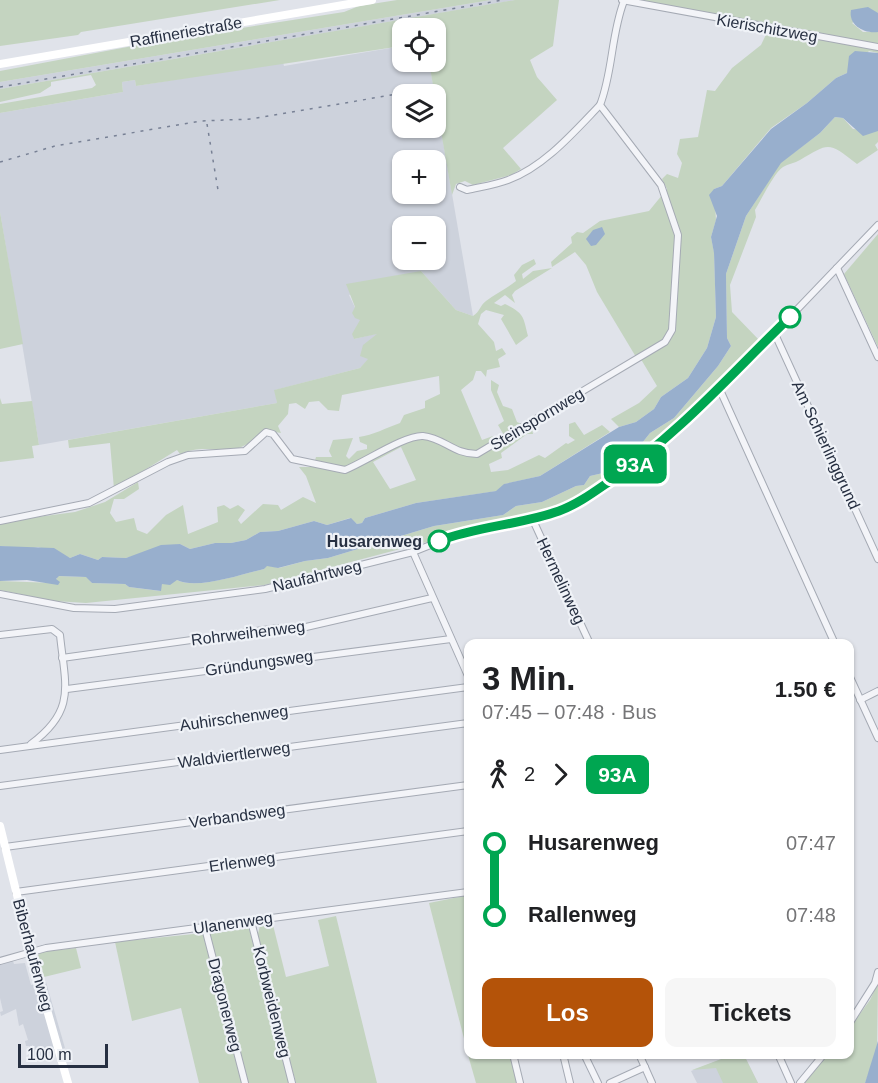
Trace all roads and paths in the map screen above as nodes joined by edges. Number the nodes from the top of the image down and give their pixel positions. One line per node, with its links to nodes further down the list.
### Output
1 (372, 0): 4 (main road, Raffineriestraße)
2 (623, 0): 3 (street, Kierischitzweg); 5 (street)
3 (878, 47)
4 (0, 64)
5 (600, 105): 6 (street); 13 (street, Steinspornweg)
6 (460, 187)
7 (878, 225): 8 (street, Naufahrtweg)
8 (837, 268): 9 (street, Naufahrtweg); 10 (street)
9 (774, 332): 11 (street, Naufahrtweg); 15 (street, Am Schierlinggrund)
10 (878, 357)
11 (720, 390): 12 (street, Naufahrtweg); 21 (street)
12 (532, 518): 14 (street, Naufahrtweg); 20 (street, Hermelinweg)
13 (0, 521)
14 (413, 552): 16 (street, Naufahrtweg); 17 (street)
15 (878, 559)
16 (0, 594)
17 (432, 598): 19 (street); 22 (street, Rohrweihenweg)
18 (0, 635): 22 (street)
19 (451, 639): 23 (street); 26 (street, Gründungsweg)
20 (588, 639)
21 (833, 639)
22 (62, 658): 26 (street)
23 (464, 667)
24 (854, 686): 28 (street)
25 (464, 688): 31 (street, Auhirschenweg)
26 (67, 689): 31 (street)
27 (878, 691): 28 (street)
28 (860, 700): 30 (street)
29 (464, 724): 33 (street, Waldviertlerweg)
30 (878, 738)
31 (30, 745): 32 (street, Auhirschenweg)
32 (0, 750)
33 (0, 786)
34 (464, 786): 37 (street, Verbandsweg)
35 (0, 826): 37 (main road, Biberhaufenweg)
36 (464, 832): 38 (street, Erlenweg)
37 (6, 847): 38 (main road, Biberhaufenweg)
38 (16, 892): 42 (main road, Biberhaufenweg)
39 (464, 893): 40 (street, Ulanenweg)
40 (251, 921): 41 (street, Ulanenweg); 55 (street, Korbweidenweg)
41 (205, 928): 42 (street, Ulanenweg); 54 (street, Dragonerweg)
42 (31, 953): 43 (street, Ulanenweg); 53 (main road, Biberhaufenweg)
43 (0, 961)
44 (878, 972): 45 (street)
45 (854, 1016)
46 (514, 1059): 56 (street)
47 (564, 1059): 57 (street)
48 (587, 1059): 58 (street)
49 (641, 1059): 52 (street)
50 (780, 1059): 61 (street)
51 (820, 1059): 62 (street)
52 (645, 1067): 59 (street); 60 (street)
53 (68, 1083)
54 (244, 1083)
55 (292, 1083)
56 (520, 1083)
57 (570, 1083)
58 (598, 1083)
59 (610, 1083)
60 (652, 1083)
61 (791, 1083)
62 (800, 1083)

